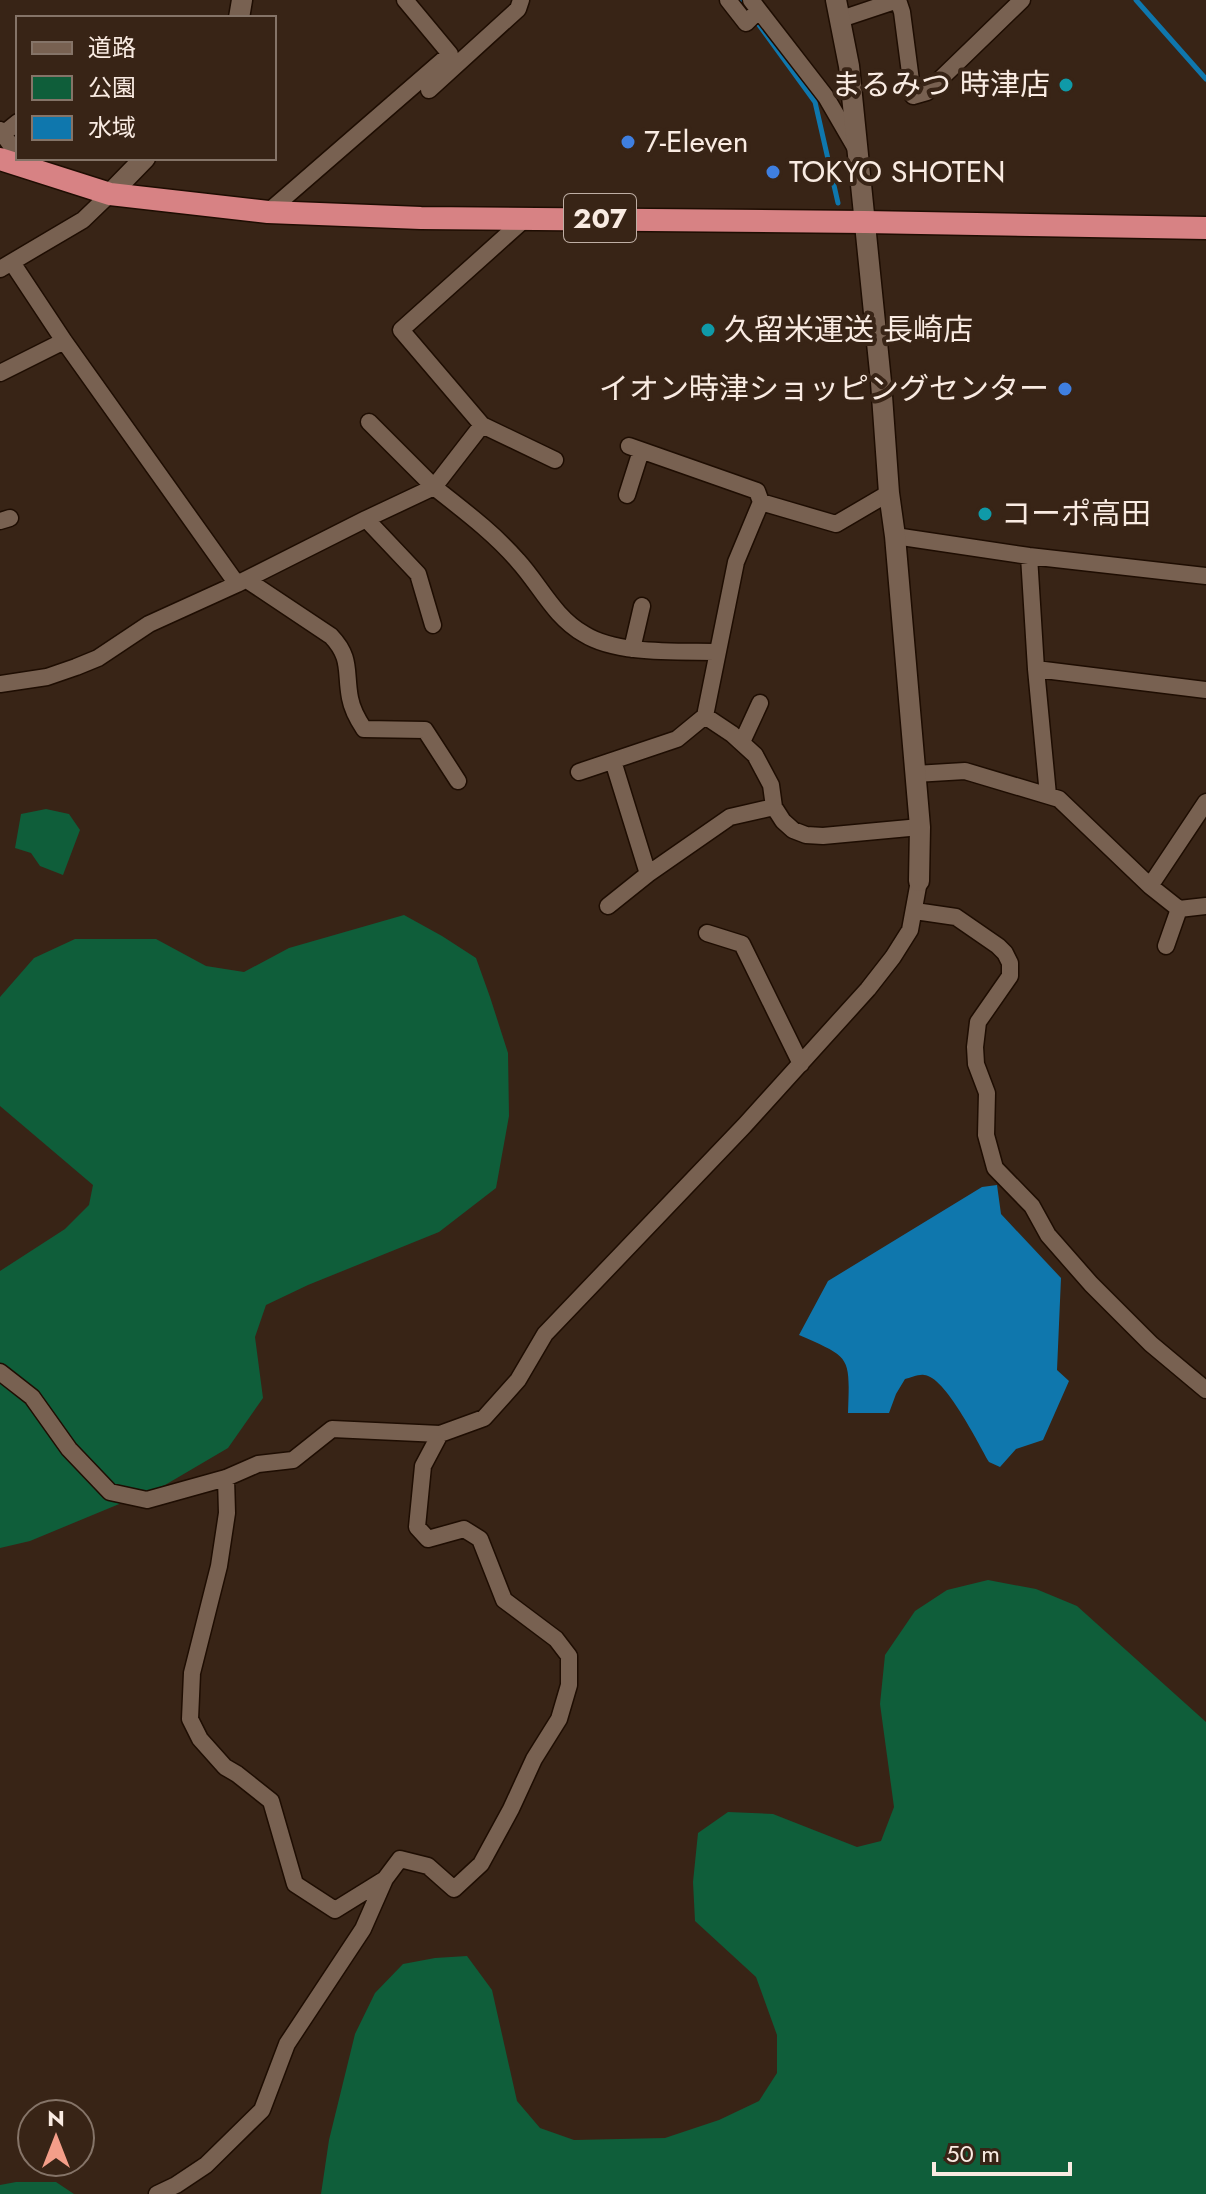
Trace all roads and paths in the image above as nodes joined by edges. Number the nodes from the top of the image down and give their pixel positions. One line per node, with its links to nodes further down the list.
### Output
1 (405, 0): 15 (street)
2 (521, 0): 8 (street)
3 (728, 0): 6 (street)
4 (898, 0): 5 (street); 7 (street)
5 (1022, 0)
6 (755, 5): 10 (street)
7 (838, 9): 10 (street)
8 (429, 90)
9 (1, 132): 11 (street)
10 (858, 151): 17 (street)
11 (16, 153)
12 (21, 160): 14 (highway, 207)
13 (143, 160): 14 (street)
14 (110, 194): 15 (highway, 207); 19 (street)
15 (268, 212): 16 (highway, 207)
16 (526, 218): 17 (highway, 207); 23 (street)
17 (865, 222): 18 (highway, 207); 26 (street)
18 (1206, 228)
19 (6, 266): 20 (street)
20 (64, 341): 21 (street); 33 (street)
21 (0, 373)
22 (369, 422): 25 (street)
23 (482, 425): 24 (street); 25 (street)
24 (555, 460)
25 (434, 487): 29 (street); 36 (street)
26 (889, 493): 28 (street); 30 (street)
27 (627, 495): 28 (street)
28 (761, 502): 37 (street)
29 (366, 519): 33 (street); 35 (street)
30 (895, 536): 31 (street); 46 (street)
31 (1029, 556): 32 (street); 38 (street)
32 (1206, 576)
33 (242, 582): 39 (street); 47 (street)
34 (642, 606): 36 (street)
35 (433, 625)
36 (632, 649): 37 (street)
37 (718, 652): 42 (street)
38 (1036, 669): 40 (street); 48 (street)
39 (0, 684)
40 (1206, 690)
41 (760, 703): 43 (street)
42 (705, 716): 43 (street); 44 (street)
43 (742, 742): 50 (street)
44 (613, 761): 45 (street); 52 (street)
45 (579, 772)
46 (915, 774): 48 (street); 51 (street)
47 (458, 781)
48 (1048, 795): 54 (street)
49 (1206, 802): 54 (street)
50 (774, 807): 51 (street); 52 (street)
51 (920, 827): 53 (street)
52 (648, 874): 55 (street)
53 (919, 881): 58 (street)
54 (1150, 886): 57 (street)
55 (608, 906)
56 (1206, 906): 57 (street)
57 (1179, 909): 60 (street)
58 (915, 911): 61 (street); 63 (street)
59 (707, 933): 61 (street)
60 (1166, 946)
61 (801, 1064): 64 (street)
62 (0, 1372): 65 (street)
63 (1206, 1390)
64 (440, 1434): 65 (street); 66 (street)
65 (226, 1478): 66 (street)
66 (385, 1879): 67 (street)
67 (157, 2194)

